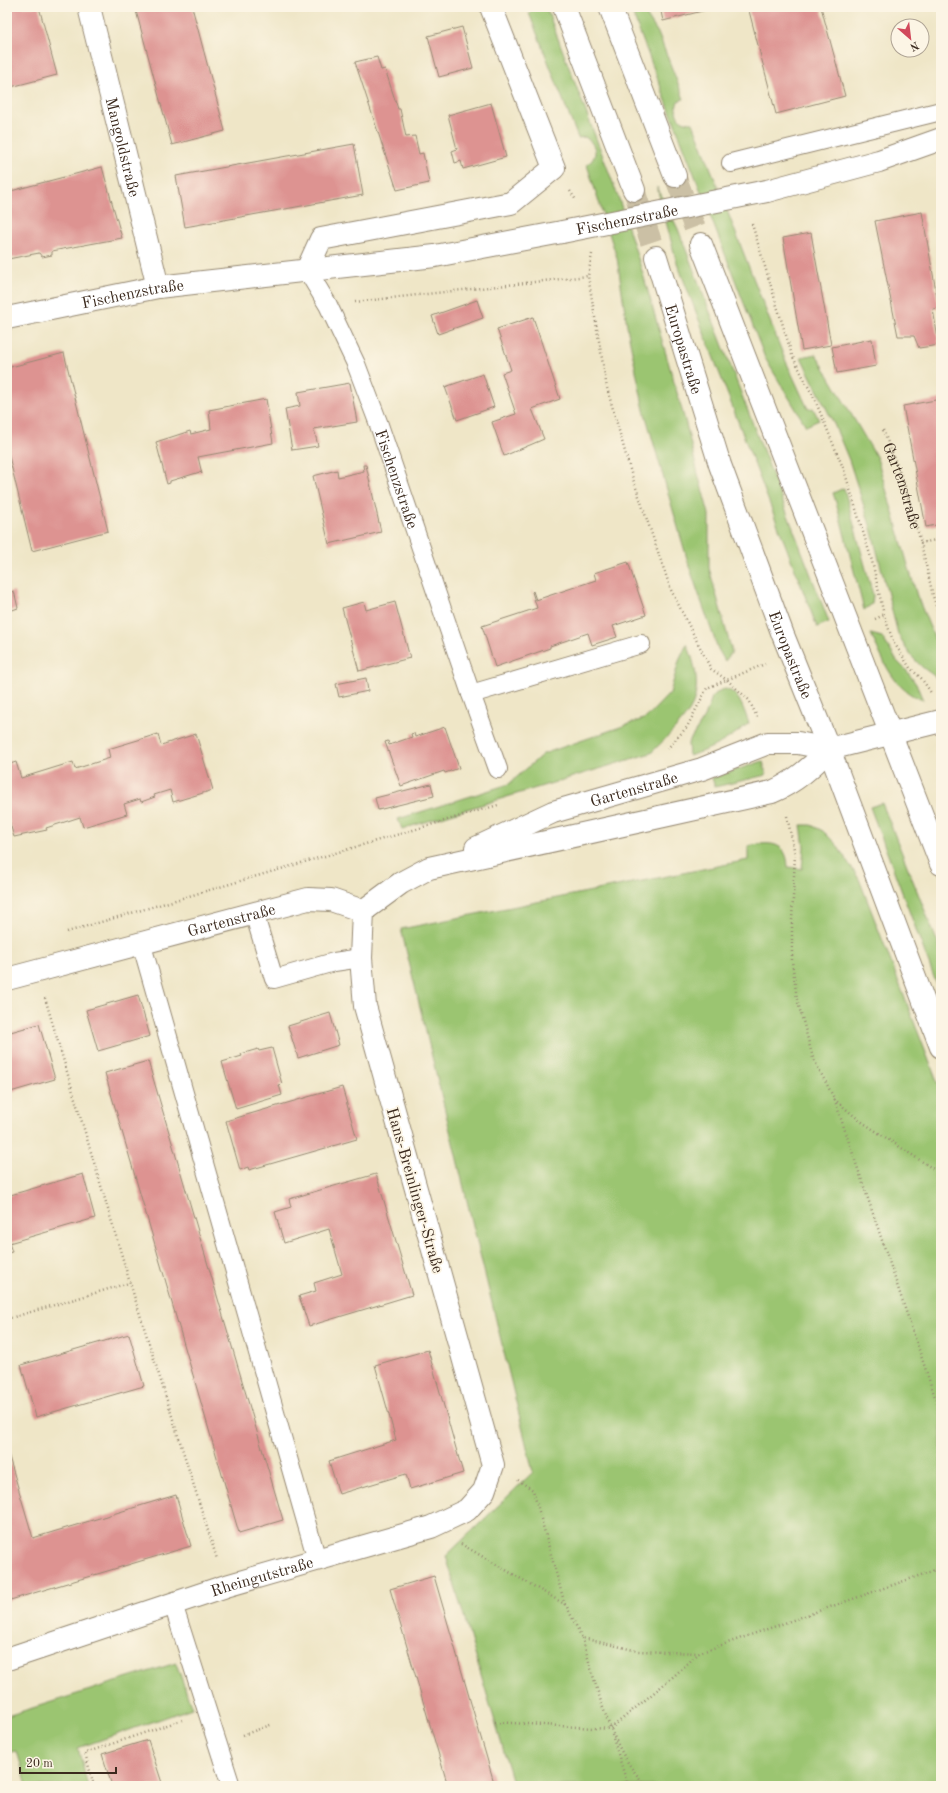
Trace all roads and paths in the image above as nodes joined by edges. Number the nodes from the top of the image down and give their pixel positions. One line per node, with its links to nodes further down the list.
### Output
1 (89, 7): 16 (street, Mangoldstraße)
2 (491, 7): 14 (street)
3 (564, 7): 9 (street)
4 (610, 7): 8 (street)
5 (941, 111): 7 (lane)
6 (941, 139): 14 (street, Fischenzstraße, bridge)
7 (731, 163)
8 (675, 176)
9 (634, 190)
10 (752, 224): 26 (path)
11 (701, 244): 28 (street)
12 (593, 252): 15 (path)
13 (656, 257): 30 (street, Europastraße)
14 (307, 270): 16 (street, Fischenzstraße); 17 (lane, Fischenzstraße)
15 (588, 276): 17 (path); 24 (path)
16 (158, 287): 18 (street, Fischenzstraße)
17 (328, 306): 25 (lane, Fischenzstraße)
18 (7, 318)
19 (882, 430): 21 (path, Gartenstraße)
20 (941, 539): 21 (path, Gartenstraße)
21 (921, 543): 22 (path, Gartenstraße)
22 (941, 622)
23 (641, 644): 25 (lane)
24 (727, 680): 29 (path); 31 (path)
25 (471, 694): 32 (lane, Fischenzstraße)
26 (934, 699)
27 (941, 721): 28 (street, Gartenstraße)
28 (892, 735): 30 (street, Gartenstraße); 36 (street)
29 (768, 743): 30 (street, Gartenstraße); 35 (street, Gartenstraße)
30 (829, 749): 33 (street, Gartenstraße); 44 (street, Europastraße)
31 (664, 752)
32 (498, 768)
33 (781, 788): 35 (street, Gartenstraße); 45 (path)
34 (506, 803): 39 (path)
35 (444, 864): 37 (street, Gartenstraße)
36 (941, 864)
37 (363, 911): 38 (street, Gartenstraße); 41 (street, Hans-Breinlinger-Straße)
38 (254, 913): 40 (street, Gartenstraße); 41 (lane)
39 (61, 934)
40 (141, 942): 42 (street, Gartenstraße); 52 (lane)
41 (361, 958): 50 (street, Hans-Breinlinger-Straße)
42 (37, 970): 43 (street, Gartenstraße); 47 (path)
43 (7, 978)
44 (941, 1047)
45 (834, 1098): 46 (path); 49 (path)
46 (941, 1174)
47 (130, 1282): 48 (path); 54 (path)
48 (7, 1319)
49 (941, 1415)
50 (493, 1465): 51 (street, Rheingutstraße); 56 (path)
51 (431, 1527): 52 (street, Rheingutstraße); 56 (path)
52 (317, 1560): 54 (street, Rheingutstraße)
53 (941, 1568): 58 (path)
54 (226, 1586): 55 (street, Rheingutstraße)
55 (173, 1604): 59 (street, Rheingutstraße); 60 (lane)
56 (566, 1605): 57 (path)
57 (582, 1638): 58 (path); 63 (path)
58 (699, 1653): 63 (path)
59 (7, 1659)
60 (207, 1711): 64 (lane); 65 (path)
61 (495, 1722): 63 (path)
62 (273, 1724): 64 (path)
63 (610, 1729): 67 (path); 68 (path)
64 (218, 1744): 66 (lane)
65 (94, 1786)
66 (231, 1786)
67 (628, 1786)
68 (647, 1786)

